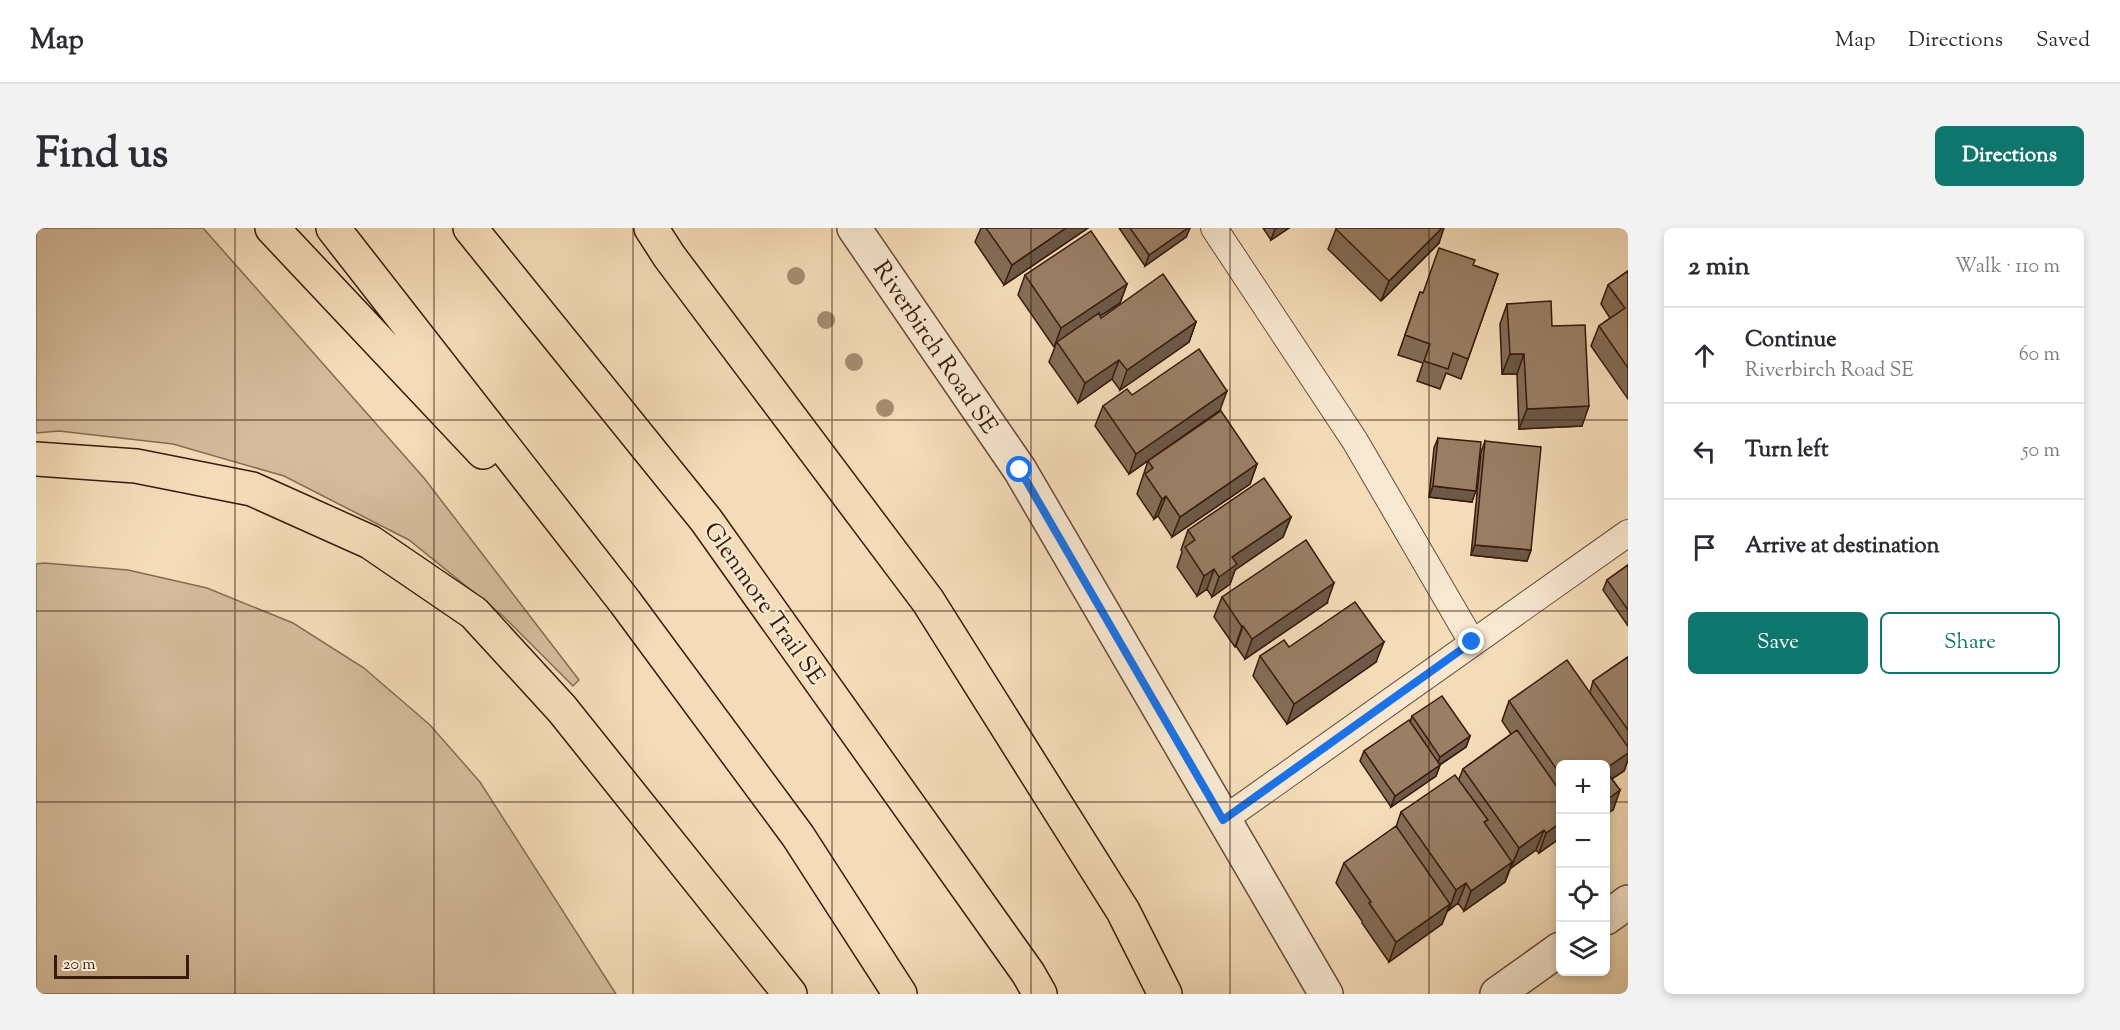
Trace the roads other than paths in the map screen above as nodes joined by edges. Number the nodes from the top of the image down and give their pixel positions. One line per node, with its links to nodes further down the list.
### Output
1 (272, 228): 11 (highway)
2 (333, 228): 11 (highway)
3 (470, 228): 19 (highway, Glenmore Trail SE)
4 (640, 228): 8 (highway)
5 (651, 228): 8 (highway)
6 (854, 228): 13 (street, Riverbirch Road SE)
7 (1214, 228): 12 (lane)
8 (669, 256): 20 (highway)
9 (36, 459): 17 (highway)
10 (1628, 533): 12 (lane)
11 (625, 602): 18 (highway)
12 (1472, 642): 13 (lane)
13 (1223, 820): 21 (street, Riverbirch Road SE)
14 (1628, 902): 15 (street)
15 (1610, 915)
16 (1556, 952): 22 (street)
17 (790, 994)
18 (900, 994)
19 (1040, 994)
20 (1165, 994)
21 (1326, 994)
22 (1497, 994)

